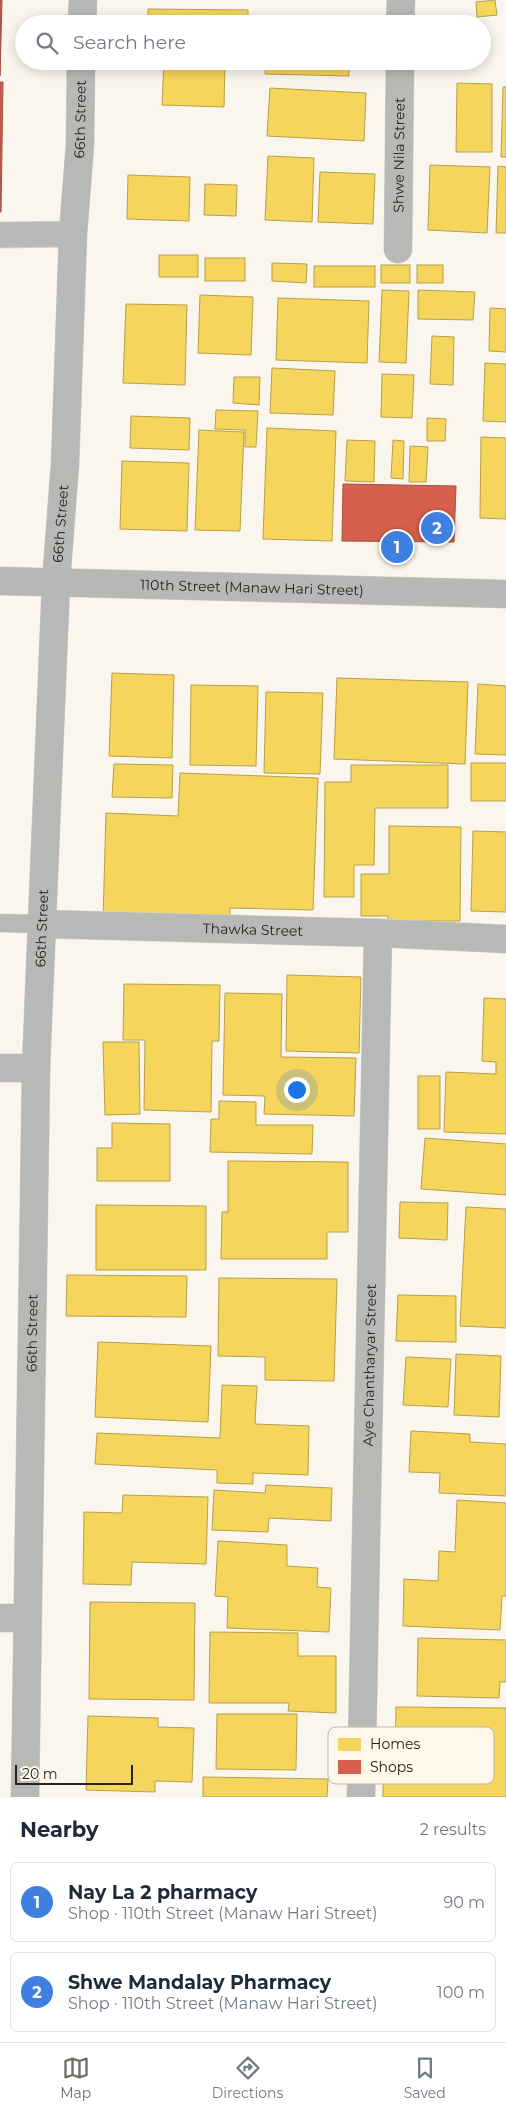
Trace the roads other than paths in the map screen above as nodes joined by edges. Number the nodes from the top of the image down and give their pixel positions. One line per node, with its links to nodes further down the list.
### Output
1 (83, 0): 3 (street)
2 (400, 0): 4 (street)
3 (82, 15)
4 (400, 15)
5 (81, 70): 7 (street, 66th Street)
6 (400, 70): 9 (street, Shwe Nila Street)
7 (74, 234): 8 (street); 11 (street, 66th Street)
8 (0, 235)
9 (398, 249)
10 (0, 581): 11 (main road, 110th Street (Manaw Hari Street))
11 (56, 582): 12 (main road, 110th Street (Manaw Hari Street)); 14 (street, 66th Street)
12 (506, 594)
13 (0, 923): 14 (lane, Thawka Street)
14 (42, 924): 15 (street, Thawka Street); 18 (street, 66th Street)
15 (378, 933): 16 (street, Thawka Street); 21 (street, Aye Chantharyar Street)
16 (506, 940)
17 (0, 1068): 18 (street)
18 (36, 1068): 20 (street, 66th Street)
19 (0, 1618): 20 (street)
20 (27, 1618): 23 (street, 66th Street)
21 (362, 1727)
22 (361, 1784): 24 (street, Aye Chantharyar Street)
23 (25, 1797)
24 (361, 1797)

